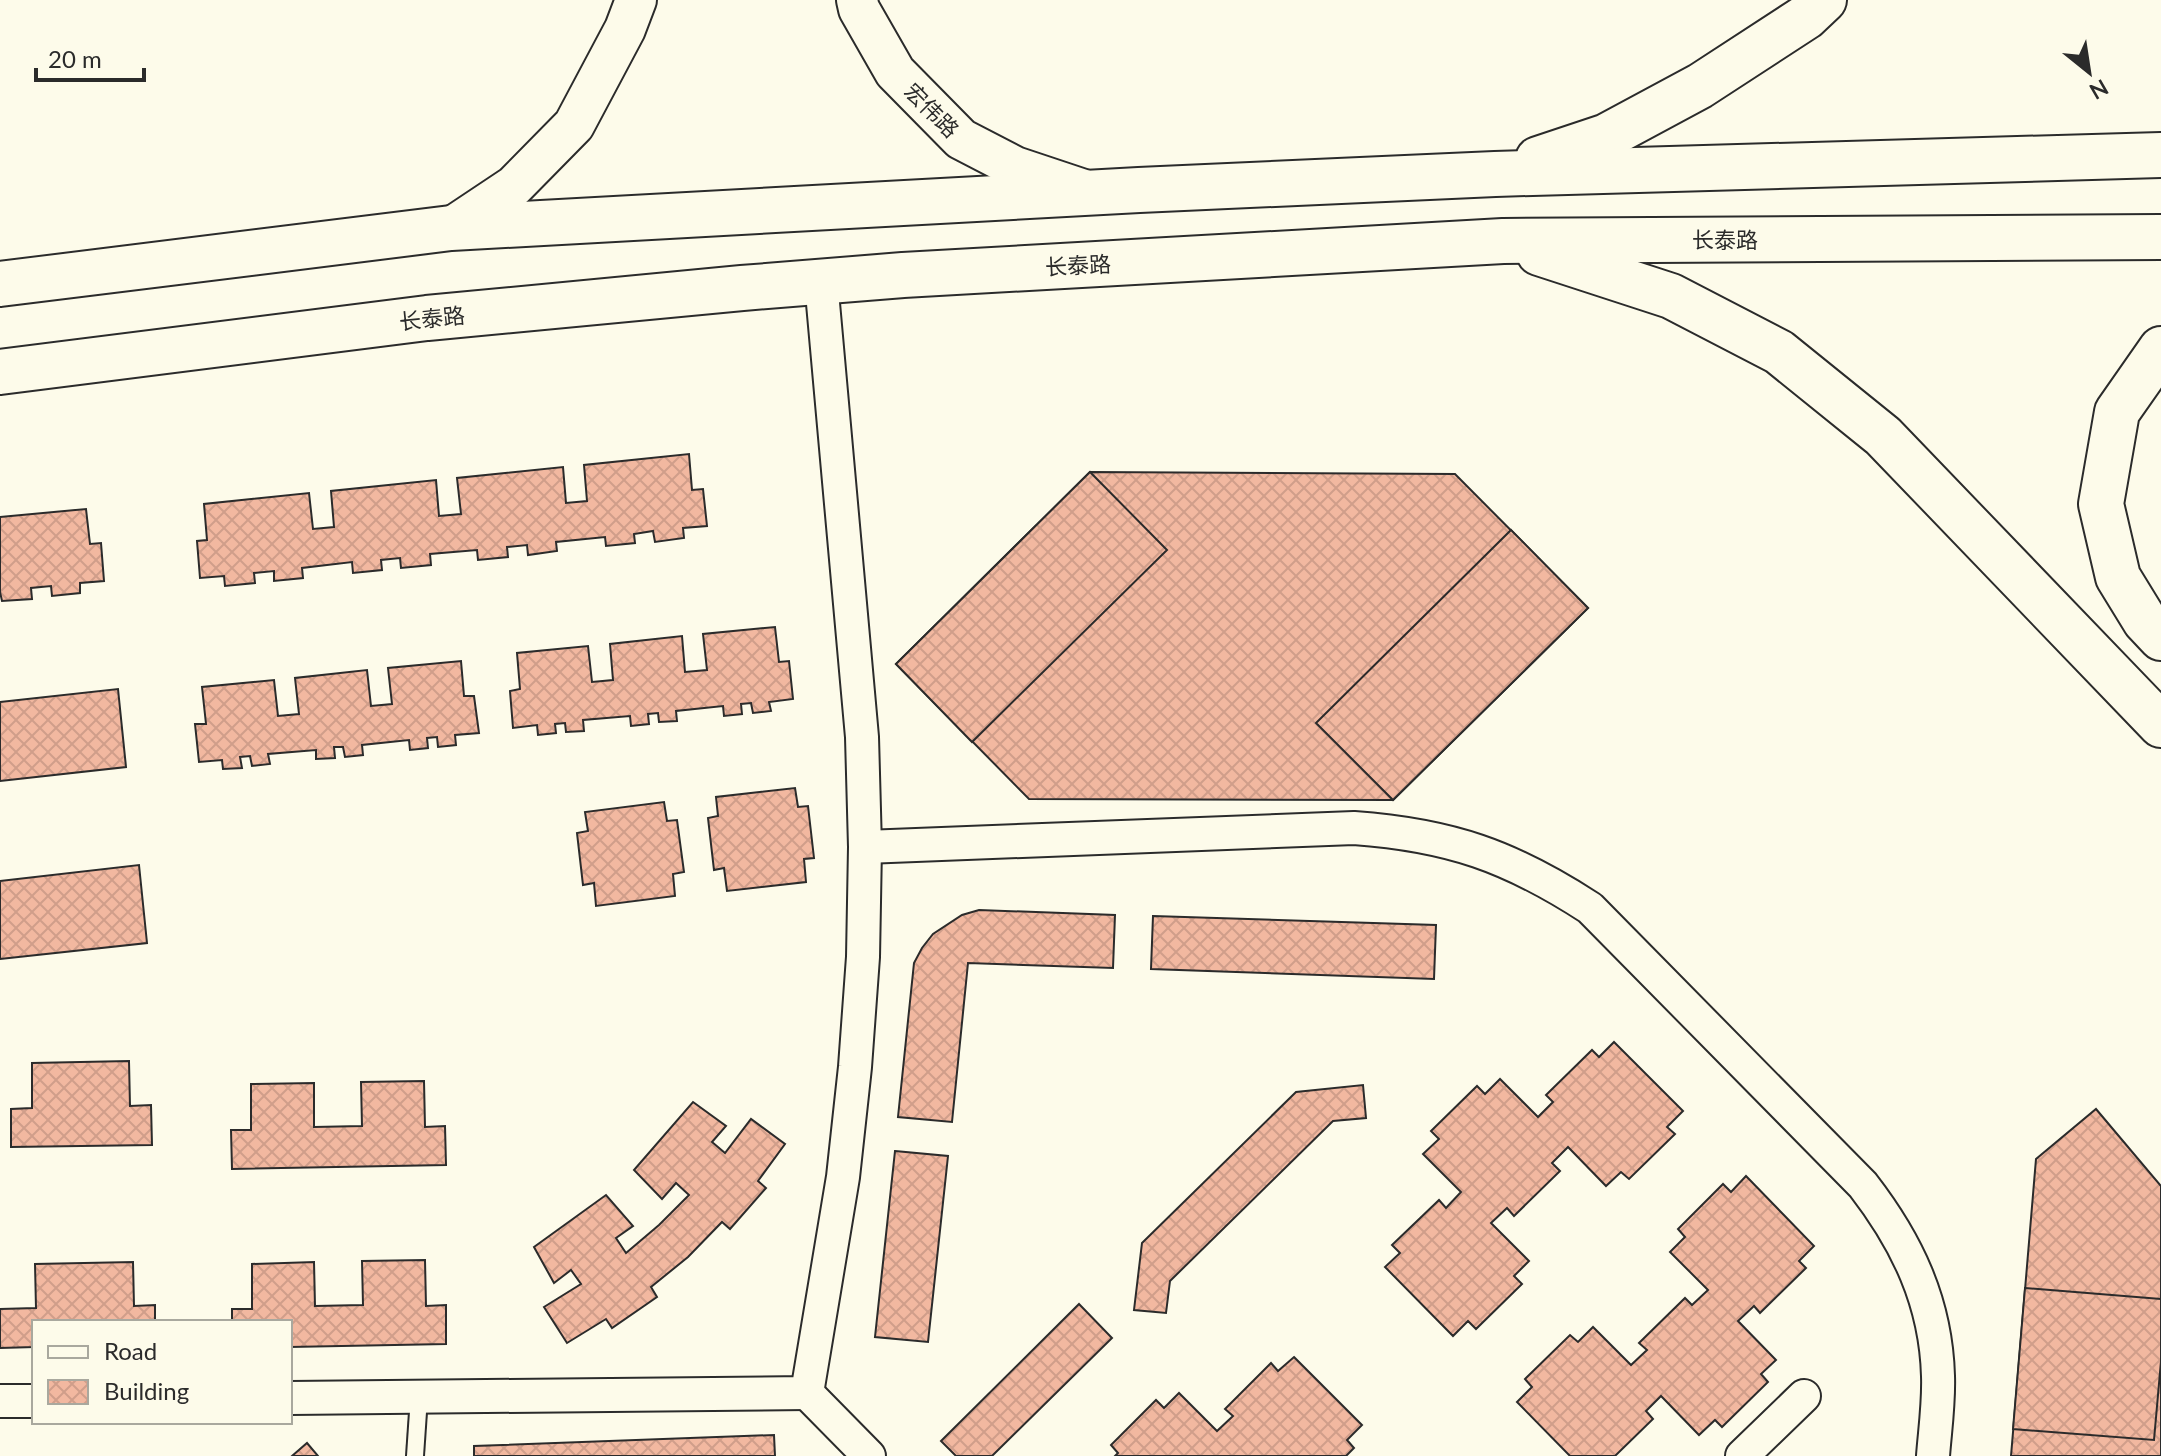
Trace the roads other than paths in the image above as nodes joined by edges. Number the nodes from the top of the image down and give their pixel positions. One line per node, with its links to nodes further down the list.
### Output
1 (636, 0): 7 (street)
2 (857, 0): 6 (street, 宏伟路)
3 (1824, 0): 5 (highway)
4 (2161, 155): 5 (highway)
5 (1495, 174): 6 (highway)
6 (1092, 193): 7 (highway)
7 (451, 228): 11 (highway)
8 (2161, 237): 9 (highway, 长泰路)
9 (1503, 241): 10 (highway, 长泰路); 15 (highway)
10 (821, 281): 13 (highway, 长泰路); 16 (street)
11 (0, 284)
12 (2161, 349): 14 (highway)
13 (0, 372)
14 (2161, 638)
15 (2161, 725)
16 (865, 847): 17 (street); 26 (street)
17 (807, 1393): 19 (street); 24 (street)
18 (1804, 1396): 25 (street)
19 (419, 1397): 20 (street); 23 (lane)
20 (292, 1398)
21 (0, 1401): 22 (street)
22 (32, 1401)
23 (415, 1456)
24 (869, 1456)
25 (1742, 1456)
26 (1933, 1456)

